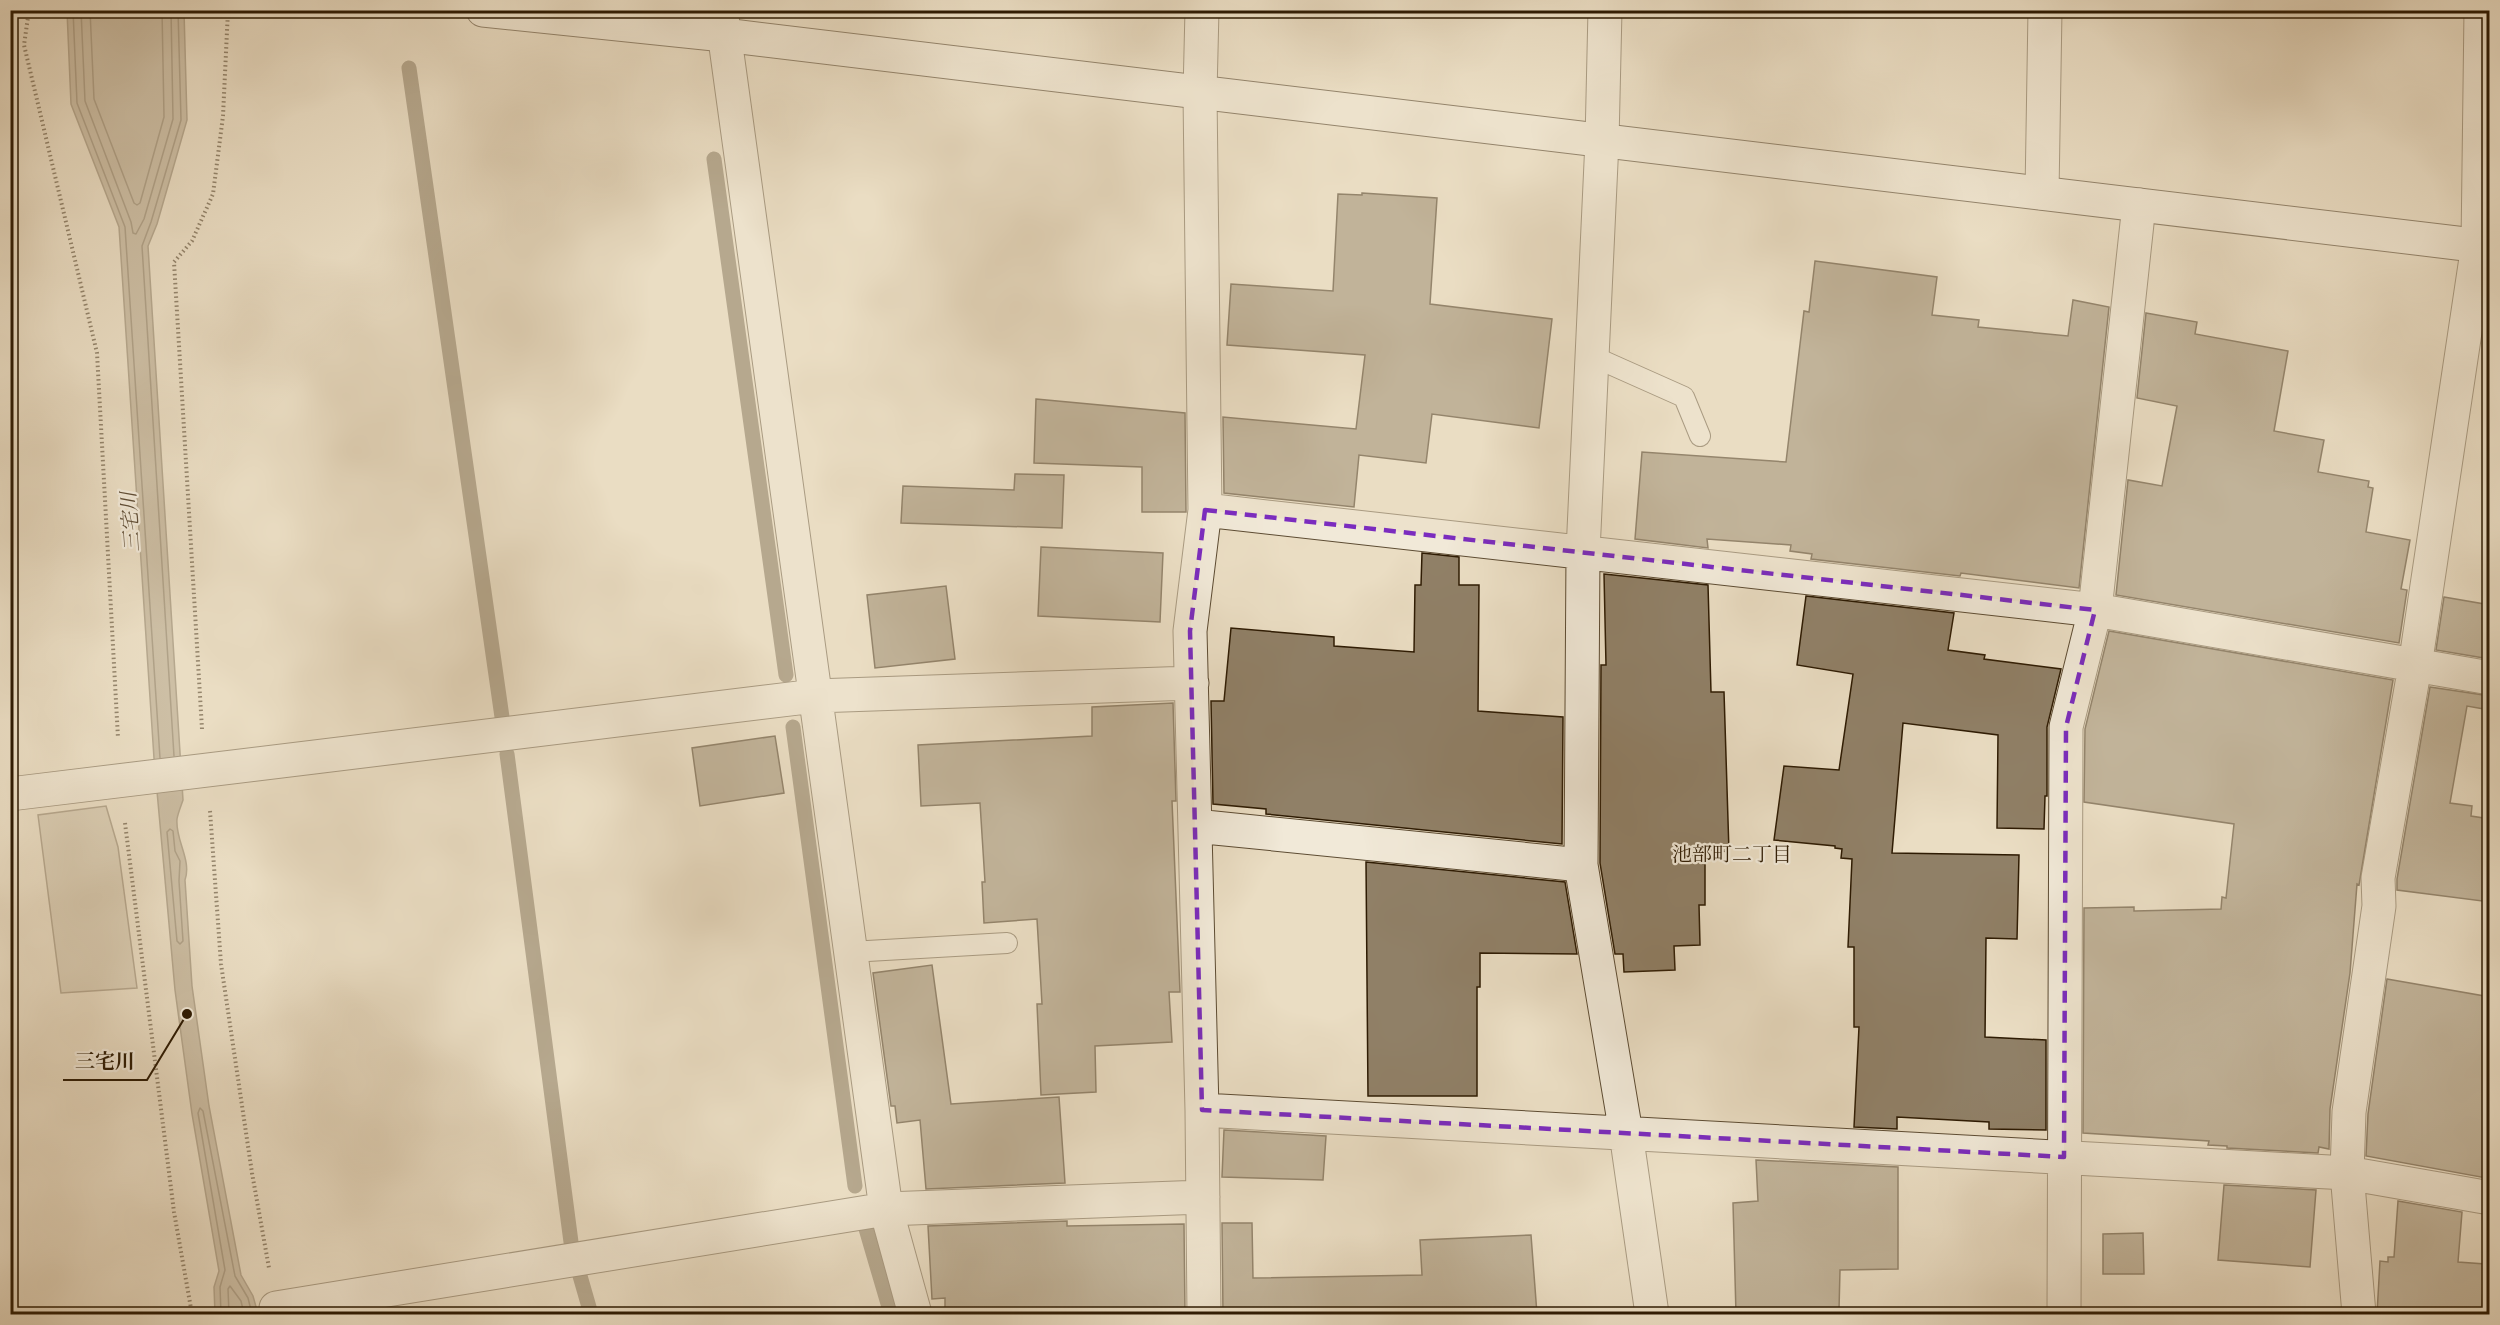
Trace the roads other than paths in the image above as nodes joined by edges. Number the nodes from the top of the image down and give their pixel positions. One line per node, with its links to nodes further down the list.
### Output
1 (483, 10): 7 (street)
2 (634, 10): 7 (street)
3 (1202, 10): 8 (street)
4 (1605, 10): 9 (street)
5 (2045, 10): 10 (street)
6 (2481, 10): 12 (street)
7 (722, 23): 8 (street); 21 (street)
8 (1200, 93): 9 (street); 15 (street)
9 (1602, 141): 10 (street); 13 (street)
10 (2043, 193): 11 (street)
11 (2139, 205): 12 (street); 17 (street)
12 (2484, 246): 18 (street)
13 (1592, 357): 14 (lane); 16 (street)
14 (1700, 436)
15 (1205, 510): 16 (street); 20 (street)
16 (1583, 552): 17 (street); 24 (street)
17 (2095, 610): 18 (street); 29 (street)
18 (2415, 666): 19 (street); 30 (street)
19 (2490, 678)
20 (1192, 683): 21 (street); 23 (street)
21 (815, 696): 22 (street); 26 (street)
22 (10, 794)
23 (1195, 826): 24 (street); 27 (street)
24 (1581, 865): 28 (street)
25 (1007, 943): 26 (lane)
26 (850, 952): 33 (street)
27 (1202, 1110): 28 (street); 31 (street)
28 (1626, 1133): 29 (street); 37 (street)
29 (2064, 1157): 30 (street); 38 (street)
30 (2347, 1173): 32 (street); 39 (street)
31 (1203, 1197): 33 (street); 36 (street)
32 (2490, 1198)
33 (886, 1209): 34 (street); 35 (street)
34 (276, 1308)
35 (915, 1314)
36 (1204, 1314)
37 (1652, 1314)
38 (2064, 1314)
39 (2359, 1314)

